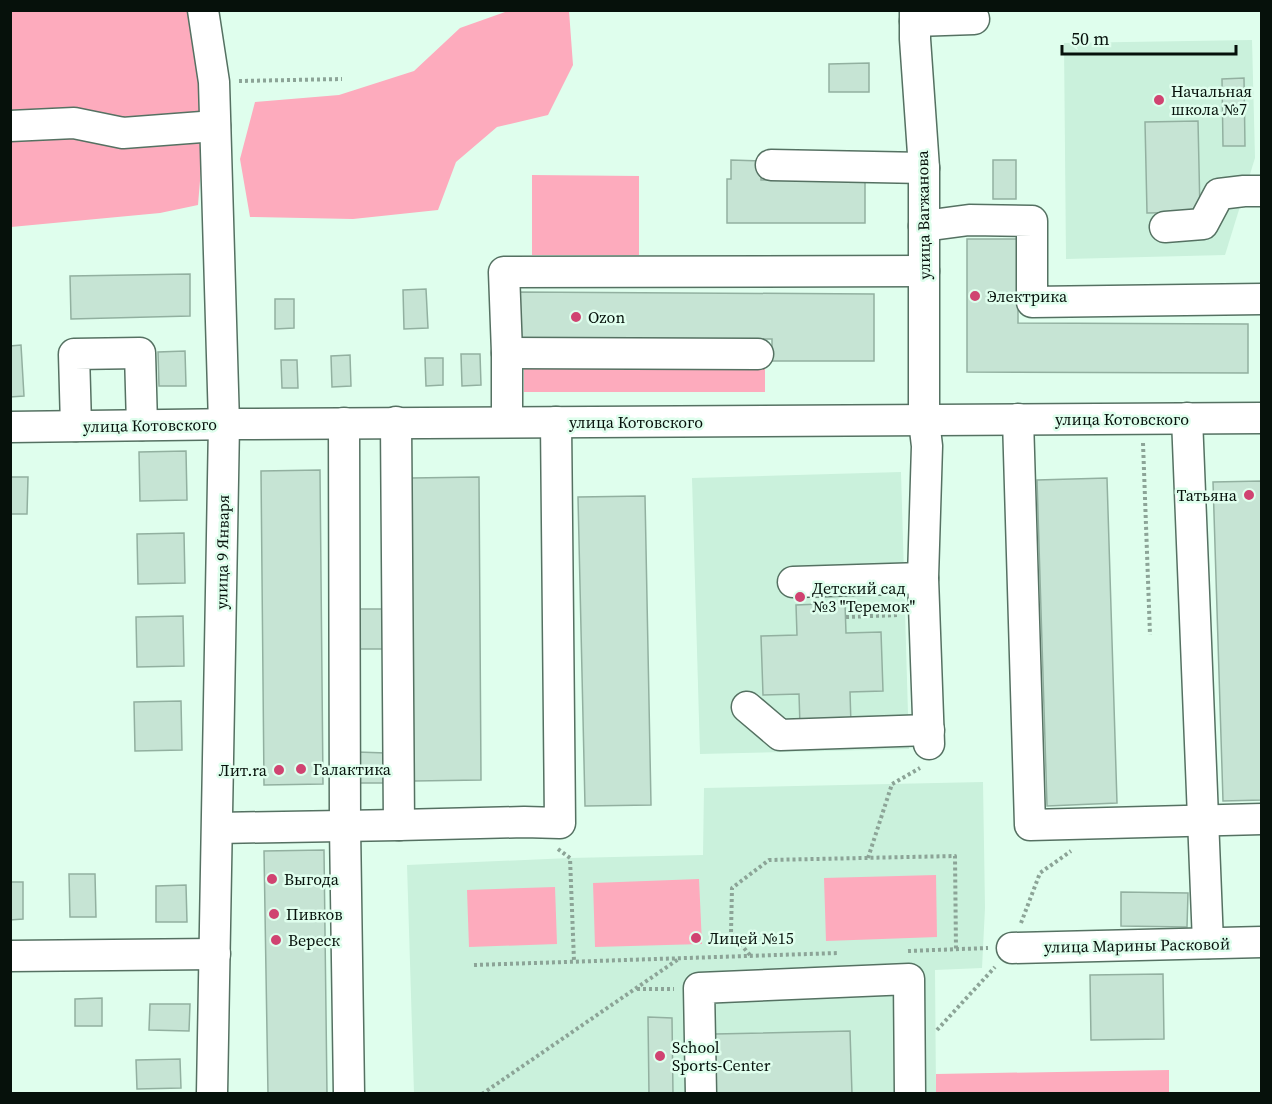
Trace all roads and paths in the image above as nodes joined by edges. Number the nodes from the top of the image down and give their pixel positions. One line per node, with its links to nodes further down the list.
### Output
1 (203, 10): 5 (street, улица 9 Января)
2 (915, 16): 3 (street); 9 (street, улица Вагжанова)
3 (974, 19)
4 (342, 79): 5 (path)
5 (214, 82): 7 (street, улица 9 Января)
6 (10, 126): 7 (street)
7 (215, 126): 26 (street, улица 9 Января)
8 (771, 165): 9 (street)
9 (924, 168): 11 (street, улица Вагжанова)
10 (1262, 191): 12 (street)
11 (924, 226): 13 (street, улица Вагжанова); 14 (street)
12 (1165, 227)
13 (924, 271): 15 (street); 21 (street, улица Вагжанова)
14 (1262, 299)
15 (507, 353): 16 (street); 23 (street)
16 (758, 354)
17 (1143, 418): 18 (street, улица Котовского); 20 (street, улица Котовского); 34 (path)
18 (1187, 418): 19 (street, улица Котовского); 38 (street)
19 (1262, 418)
20 (1018, 419): 21 (street, улица Котовского); 38 (street)
21 (924, 421): 24 (street, улица Котовского); 30 (street, улица Вагжанова)
22 (396, 422): 23 (street, улица Котовского); 25 (street, улица Котовского); 40 (street)
23 (507, 422): 24 (street, улица Котовского)
24 (556, 422): 39 (street)
25 (344, 423): 26 (street, улица Котовского); 41 (street)
26 (224, 424): 27 (street, улица Котовского); 42 (street, улица 9 Января)
27 (142, 425): 28 (street, улица Котовского); 28 (street)
28 (76, 426): 29 (street, улица Котовского)
29 (10, 427)
30 (923, 578): 31 (street); 32 (street, улица Вагжанова)
31 (793, 582)
32 (924, 616): 33 (path); 36 (street, улица Вагжанова)
33 (846, 617)
34 (1150, 636)
35 (747, 707): 36 (street)
36 (929, 737): 43 (path)
37 (1262, 819): 38 (street)
38 (1204, 821): 45 (street)
39 (524, 822): 40 (street); 54 (path)
40 (399, 825): 41 (street)
41 (345, 826): 42 (street); 59 (street)
42 (218, 828): 50 (street, улица 9 Января)
43 (868, 858): 47 (path); 52 (path)
44 (1262, 942): 45 (street, улица Марины Расковой)
45 (1208, 943): 46 (street, улица Марины Расковой)
46 (1012, 948): 47 (path)
47 (956, 950): 48 (path)
48 (905, 951)
49 (846, 953): 52 (path)
50 (215, 954): 51 (street); 58 (street, улица 9 Января)
51 (10, 956)
52 (750, 956): 53 (path)
53 (681, 958): 54 (path); 57 (path)
54 (574, 961): 55 (path)
55 (474, 965)
56 (699, 988): 57 (path); 61 (street); 62 (street)
57 (636, 989): 60 (path)
58 (212, 1094)
59 (349, 1094)
60 (482, 1094)
61 (700, 1094)
62 (910, 1094)

